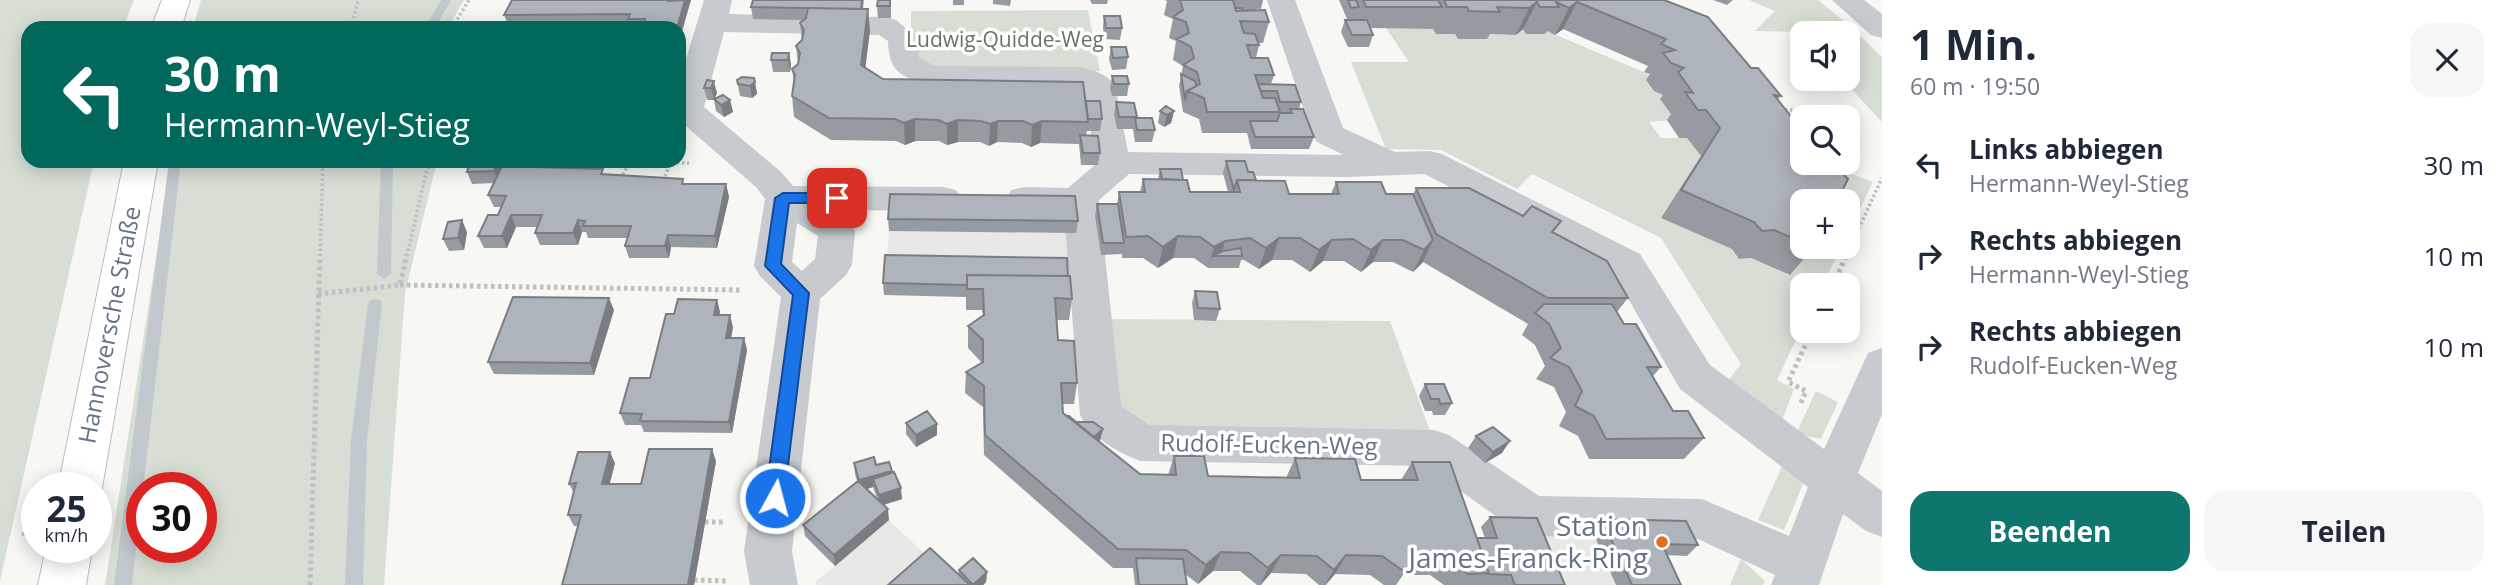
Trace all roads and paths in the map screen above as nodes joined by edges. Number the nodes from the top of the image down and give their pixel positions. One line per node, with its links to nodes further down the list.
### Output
1 (176, 0): 7 (street)
2 (358, 0): 8 (path)
3 (469, 0): 9 (path)
4 (1281, 0): 13 (street)
5 (1846, 0): 10 (street)
6 (715, 11): 14 (street); 27 (street)
7 (168, 21)
8 (353, 21)
9 (456, 21)
10 (1882, 29)
11 (1773, 110): 12 (path)
12 (1790, 110)
13 (1387, 162): 14 (street); 36 (street)
14 (1114, 167): 28 (street)
15 (140, 168): 35 (street, Hannoversche Straße)
16 (323, 168): 33 (path)
17 (428, 168): 30 (path)
18 (555, 168): 23 (path)
19 (587, 168): 22 (path)
20 (627, 168): 25 (path)
21 (669, 168): 26 (path)
22 (585, 171)
23 (551, 178)
24 (1882, 178): 29 (path)
25 (617, 187)
26 (659, 191)
27 (783, 198): 28 (street); 32 (street); 32 (street)
28 (1081, 200): 39 (street, Rudolf-Eucken-Weg)
29 (1860, 223)
30 (400, 285): 31 (path); 33 (path)
31 (729, 290)
32 (801, 293): 42 (street)
33 (318, 294): 41 (path)
34 (1882, 365): 36 (street)
35 (83, 472)
36 (1832, 482): 37 (street); 39 (street)
37 (1882, 517)
38 (66, 563): 40 (street)
39 (1799, 575)
40 (62, 585)
41 (310, 585)
42 (774, 585)

